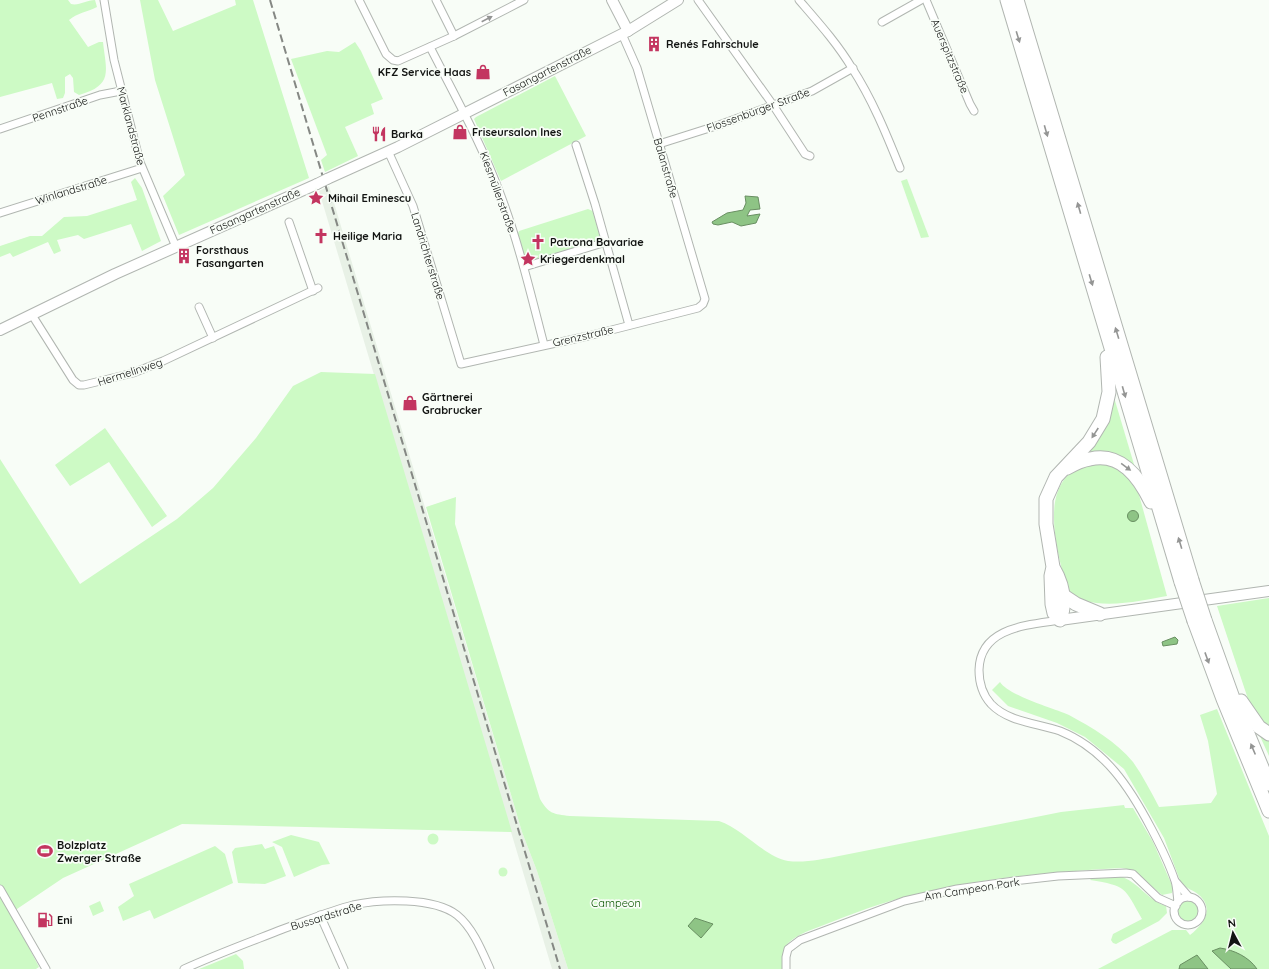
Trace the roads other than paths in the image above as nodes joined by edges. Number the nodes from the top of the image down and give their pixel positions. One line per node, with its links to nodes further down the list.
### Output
1 (104, 0): 18 (street, Marklandstraße)
2 (359, 0): 16 (street)
3 (436, 0): 15 (street)
4 (522, 0): 15 (street, one-way to 4)
5 (612, 0): 14 (street, Balanstraße)
6 (678, 0): 14 (street, Fasangartenstraße)
7 (698, 0): 19 (street)
8 (799, 0): 17 (street)
9 (921, 0): 13 (street)
10 (926, 0): 20 (street, Auerspitzstraße)
11 (1007, 0): 38 (highway, one-way to 38)
12 (1017, 0): 46 (highway, one-way to 12)
13 (882, 22)
14 (625, 32): 21 (street, Fasangartenstraße); 23 (street, Balanstraße)
15 (454, 36): 16 (street)
16 (430, 47): 21 (street, Kiesmüllerstraße)
17 (853, 68): 19 (street, Flossenbürger Straße); 28 (street)
18 (121, 91): 22 (street, Pennstraße); 27 (street, Marklandstraße)
19 (773, 105): 23 (street, Flossenbürger Straße); 26 (street)
20 (974, 111)
21 (464, 113): 25 (street, Fasangartenstraße); 33 (street, Kiesmüllerstraße)
22 (0, 129)
23 (659, 144): 34 (street, Balanstraße)
24 (576, 145): 31 (street)
25 (388, 151): 32 (street, Fasangartenstraße, bridge); 42 (street, Landrichterstraße)
26 (810, 156)
27 (142, 168): 29 (street, Winlandstraße); 32 (street, Marklandstraße)
28 (900, 168)
29 (0, 213)
30 (289, 222): 40 (street, Hermelinweg)
31 (606, 242): 33 (street); 37 (street)
32 (176, 247): 36 (street, Fasangartenstraße)
33 (524, 267): 41 (street, Kiesmüllerstraße)
34 (703, 304): 37 (street, Grenzstraße)
35 (198, 307): 40 (street)
36 (32, 315): 39 (street, Fasangartenstraße); 40 (street, Hermelinweg)
37 (629, 325): 41 (street, Grenzstraße)
38 (1105, 328): 43 (highway, one-way to 43); 44 (highway, one-way to 44)
39 (0, 330)
40 (213, 338)
41 (544, 345): 42 (street, Grenzstraße)
42 (461, 364)
43 (1063, 469): 44 (highway, one-way to 44); 45 (highway)
44 (1169, 540): 46 (highway)
45 (1053, 567): 48 (highway); 50 (highway)
46 (1187, 581): 51 (highway, bridge)
47 (1269, 590): 49 (street)
48 (1064, 596): 49 (highway); 50 (highway)
49 (1100, 614): 50 (street)
50 (1060, 620): 56 (street)
51 (1200, 620): 52 (highway); 55 (highway, one-way to 55)
52 (1215, 647): 53 (highway); 54 (highway, one-way to 52)
53 (1269, 734)
54 (1269, 784)
55 (1269, 811)
56 (1176, 882): 58 (street); 59 (street)
57 (0, 889): 63 (street)
58 (1176, 892): 60 (street); 61 (street)
59 (1189, 897): 61 (street); 61 (street)
60 (1158, 898): 61 (street, Am Campeon Park); 67 (street, Am Campeon Park)
61 (1177, 904)
62 (320, 915): 64 (street, Bussardstraße); 65 (street); 66 (street, Bussardstraße)
63 (46, 969)
64 (184, 969)
65 (344, 969)
66 (490, 969)
67 (786, 969)

